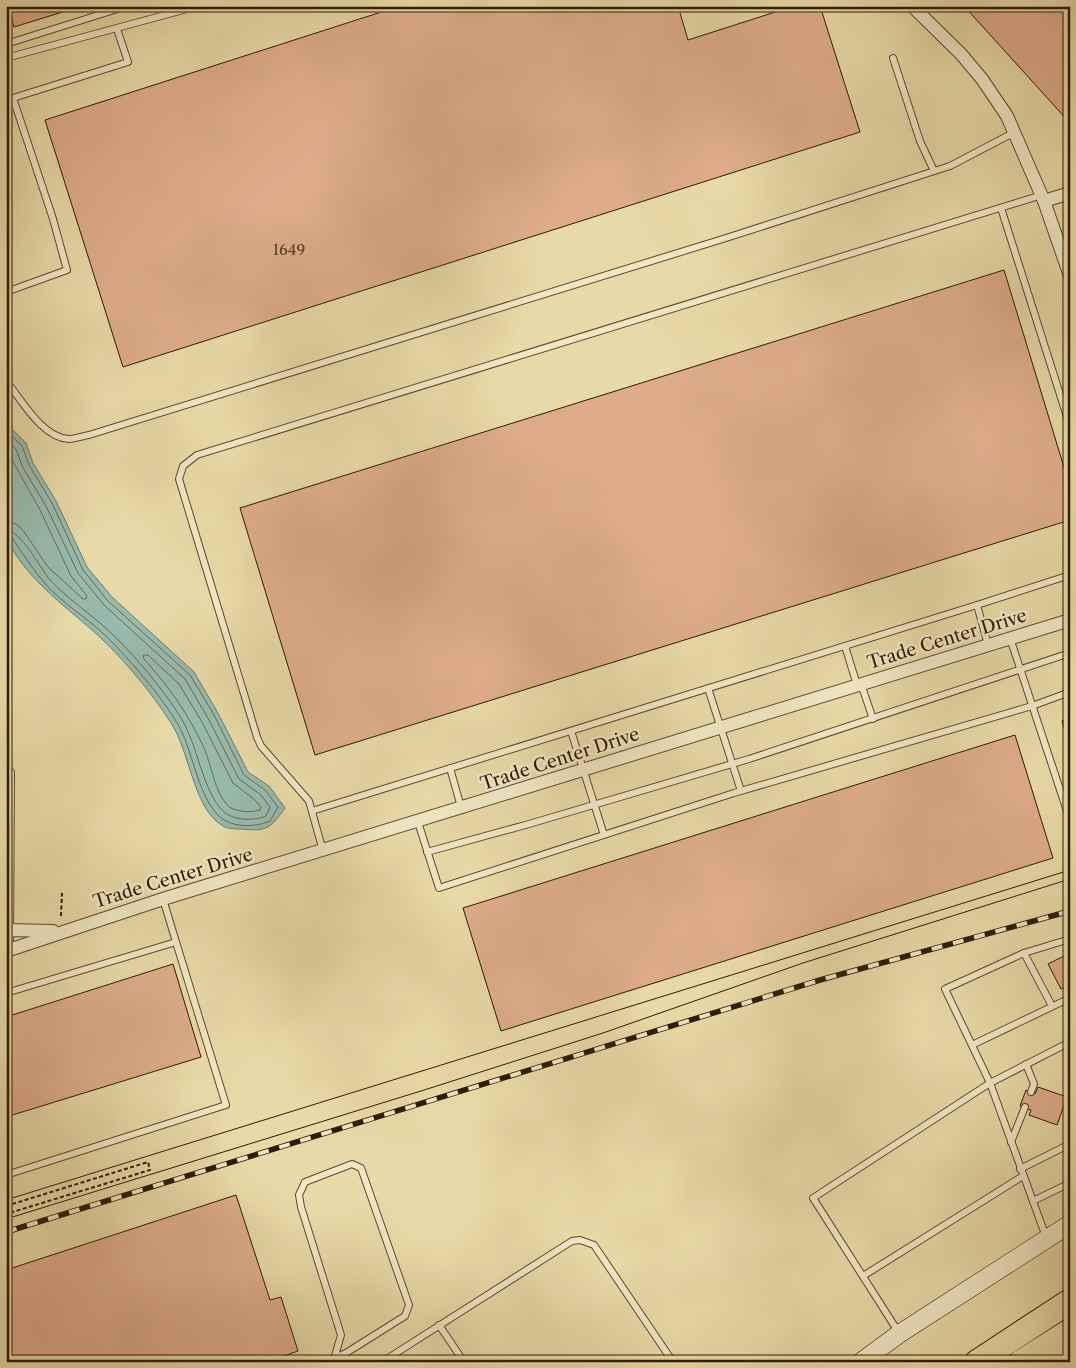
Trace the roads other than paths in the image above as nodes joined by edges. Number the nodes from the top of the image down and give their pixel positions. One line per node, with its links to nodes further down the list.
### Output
1 (127, 6): 5 (lane)
2 (198, 6): 4 (lane)
3 (912, 6): 8 (street)
4 (117, 29): 6 (lane); 14 (lane)
5 (6, 44)
6 (6, 58)
7 (893, 58): 9 (lane)
8 (1015, 132): 9 (lane); 11 (street)
9 (934, 171): 15 (lane)
10 (1070, 193): 11 (street)
11 (1043, 198): 12 (lane); 13 (street)
12 (1001, 208): 16 (lane); 39 (lane)
13 (1069, 272)
14 (6, 292)
15 (6, 381)
16 (1070, 426)
17 (1070, 575): 18 (lane)
18 (977, 605): 21 (lane); 22 (lane)
19 (1070, 620): 20 (street, Trade Center Drive)
20 (1010, 638): 21 (street, Trade Center Drive); 24 (lane)
21 (988, 645): 25 (street, Trade Center Drive)
22 (845, 646): 25 (lane); 26 (lane)
23 (1070, 653): 24 (lane)
24 (1020, 669): 28 (lane); 29 (lane)
25 (859, 685): 29 (lane); 30 (street, Trade Center Drive)
26 (708, 688): 30 (lane); 31 (lane)
27 (1070, 692): 28 (lane)
28 (1032, 706): 36 (lane); 40 (lane)
29 (873, 720): 32 (lane)
30 (719, 727): 32 (lane); 35 (street, Trade Center Drive)
31 (571, 731): 34 (lane); 35 (lane)
32 (733, 764): 36 (lane); 37 (lane)
33 (6, 766): 46 (lane)
34 (450, 768): 38 (lane); 39 (lane)
35 (584, 771): 37 (lane); 38 (street, Trade Center Drive)
36 (741, 791): 42 (lane)
37 (595, 805): 42 (lane); 44 (lane)
38 (462, 809): 41 (street, Trade Center Drive)
39 (312, 811): 43 (lane)
40 (1070, 820)
41 (418, 822): 43 (street, Trade Center Drive); 44 (lane)
42 (604, 835): 44 (lane)
43 (323, 851): 45 (street, Trade Center Drive)
44 (427, 852)
45 (163, 899): 47 (street, Trade Center Drive); 49 (lane)
46 (8, 930): 47 (street, Trade Center Drive); 50 (lane)
47 (60, 931): 50 (street, Trade Center Drive)
48 (1070, 939): 51 (lane)
49 (176, 942): 52 (lane); 64 (lane)
50 (8, 951)
51 (1024, 953): 54 (lane); 56 (lane)
52 (6, 993)
53 (1070, 998): 54 (lane)
54 (1052, 1006): 56 (lane)
55 (1070, 1042): 57 (lane)
56 (972, 1044): 58 (lane)
57 (1026, 1064): 58 (lane); 59 (lane)
58 (990, 1082): 61 (lane); 69 (lane)
59 (1031, 1092)
60 (1025, 1108): 61 (lane)
61 (1011, 1142): 63 (lane)
62 (1070, 1144): 63 (lane)
63 (1021, 1173): 66 (lane); 69 (lane)
64 (6, 1175)
65 (1070, 1183): 66 (lane)
66 (1033, 1201): 68 (lane)
67 (1070, 1224): 68 (main road)
68 (1046, 1237): 73 (main road)
69 (863, 1276): 73 (lane)
70 (1070, 1301): 81 (highway)
71 (439, 1325): 77 (lane); 78 (lane); 79 (lane)
72 (1070, 1331): 82 (highway)
73 (899, 1334): 80 (main road)
74 (335, 1356): 74 (lane); 76 (lane)
75 (1070, 1358): 83 (highway)
76 (326, 1362)
77 (382, 1362)
78 (464, 1362)
79 (673, 1362)
80 (861, 1362)
81 (977, 1362)
82 (1021, 1362)
83 (1064, 1362)

